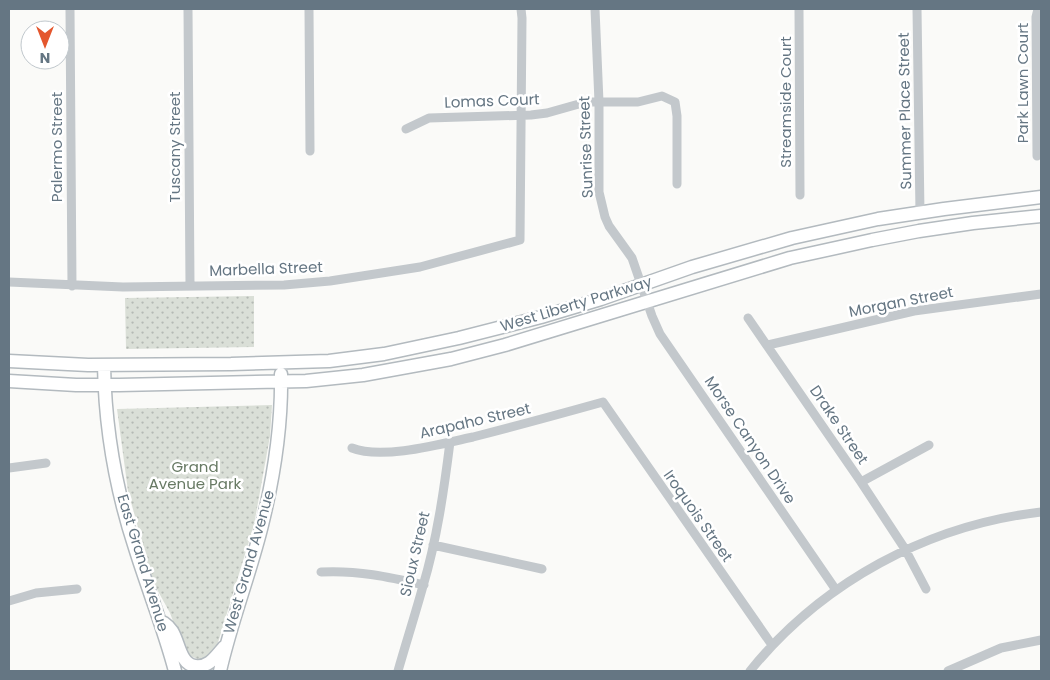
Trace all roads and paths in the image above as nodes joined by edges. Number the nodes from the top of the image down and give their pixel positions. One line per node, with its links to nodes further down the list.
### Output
1 (70, 9): 22 (street, Palermo Street)
2 (188, 9): 20 (street, Tuscany Street)
3 (308, 9): 12 (street)
4 (521, 9): 10 (street)
5 (595, 9): 9 (street, Sunrise Street)
6 (799, 9): 15 (street, Streamside Court)
7 (917, 9): 17 (street, Summer Place Street)
8 (1038, 9): 13 (street, Park Lawn Court)
9 (598, 102): 10 (street, Lomas Court); 14 (street, Lomas Court); 21 (street, Sunrise Street)
10 (520, 116): 11 (street, Lomas Court); 20 (street, Marbella Street)
11 (406, 129)
12 (310, 151)
13 (1037, 156)
14 (677, 184)
15 (800, 195)
16 (1041, 198): 17 (street, West Liberty Parkway)
17 (920, 212): 21 (street, West Liberty Parkway)
18 (1041, 216): 24 (street, West Liberty Parkway)
19 (9, 282): 22 (street, Marbella Street)
20 (190, 285): 22 (street, Marbella Street)
21 (641, 285): 24 (street, Sunrise Street); 28 (street, West Liberty Parkway)
22 (72, 286)
23 (1041, 294): 26 (street, Morgan Street)
24 (647, 303): 31 (street, West Liberty Parkway); 48 (street, Morse Canyon Drive)
25 (748, 318): 26 (street, Drake Street)
26 (768, 345): 39 (street, Drake Street)
27 (9, 361): 29 (street, West Liberty Parkway)
28 (281, 363): 29 (street, West Liberty Parkway); 31 (street, West Grand Avenue)
29 (104, 365): 32 (street, East Grand Avenue)
30 (9, 381): 32 (street, West Liberty Parkway)
31 (281, 382): 32 (street, West Liberty Parkway); 52 (street, West Grand Avenue)
32 (104, 385): 50 (street, East Grand Avenue)
33 (603, 402): 34 (street, Arapaho Street); 53 (street, Iroquois Street)
34 (450, 442): 36 (street, Arapaho Street); 41 (street, Sioux Street)
35 (929, 445): 39 (street)
36 (352, 448)
37 (46, 463): 38 (street)
38 (9, 468)
39 (861, 482): 42 (street, Drake Street)
40 (1041, 512): 42 (street)
41 (433, 545): 43 (street); 45 (street, Sioux Street)
42 (904, 550): 47 (street, Drake Street); 48 (street)
43 (542, 569)
44 (321, 572): 45 (street)
45 (424, 585): 56 (street, Sioux Street)
46 (77, 589): 49 (street)
47 (926, 589)
48 (836, 590): 53 (street)
49 (9, 601)
50 (160, 620): 52 (street); 54 (street, East Grand Avenue)
51 (1041, 640): 58 (street)
52 (226, 645): 55 (street, West Grand Avenue)
53 (772, 645): 57 (street)
54 (175, 671)
55 (220, 671)
56 (398, 671)
57 (750, 671)
58 (948, 671)

